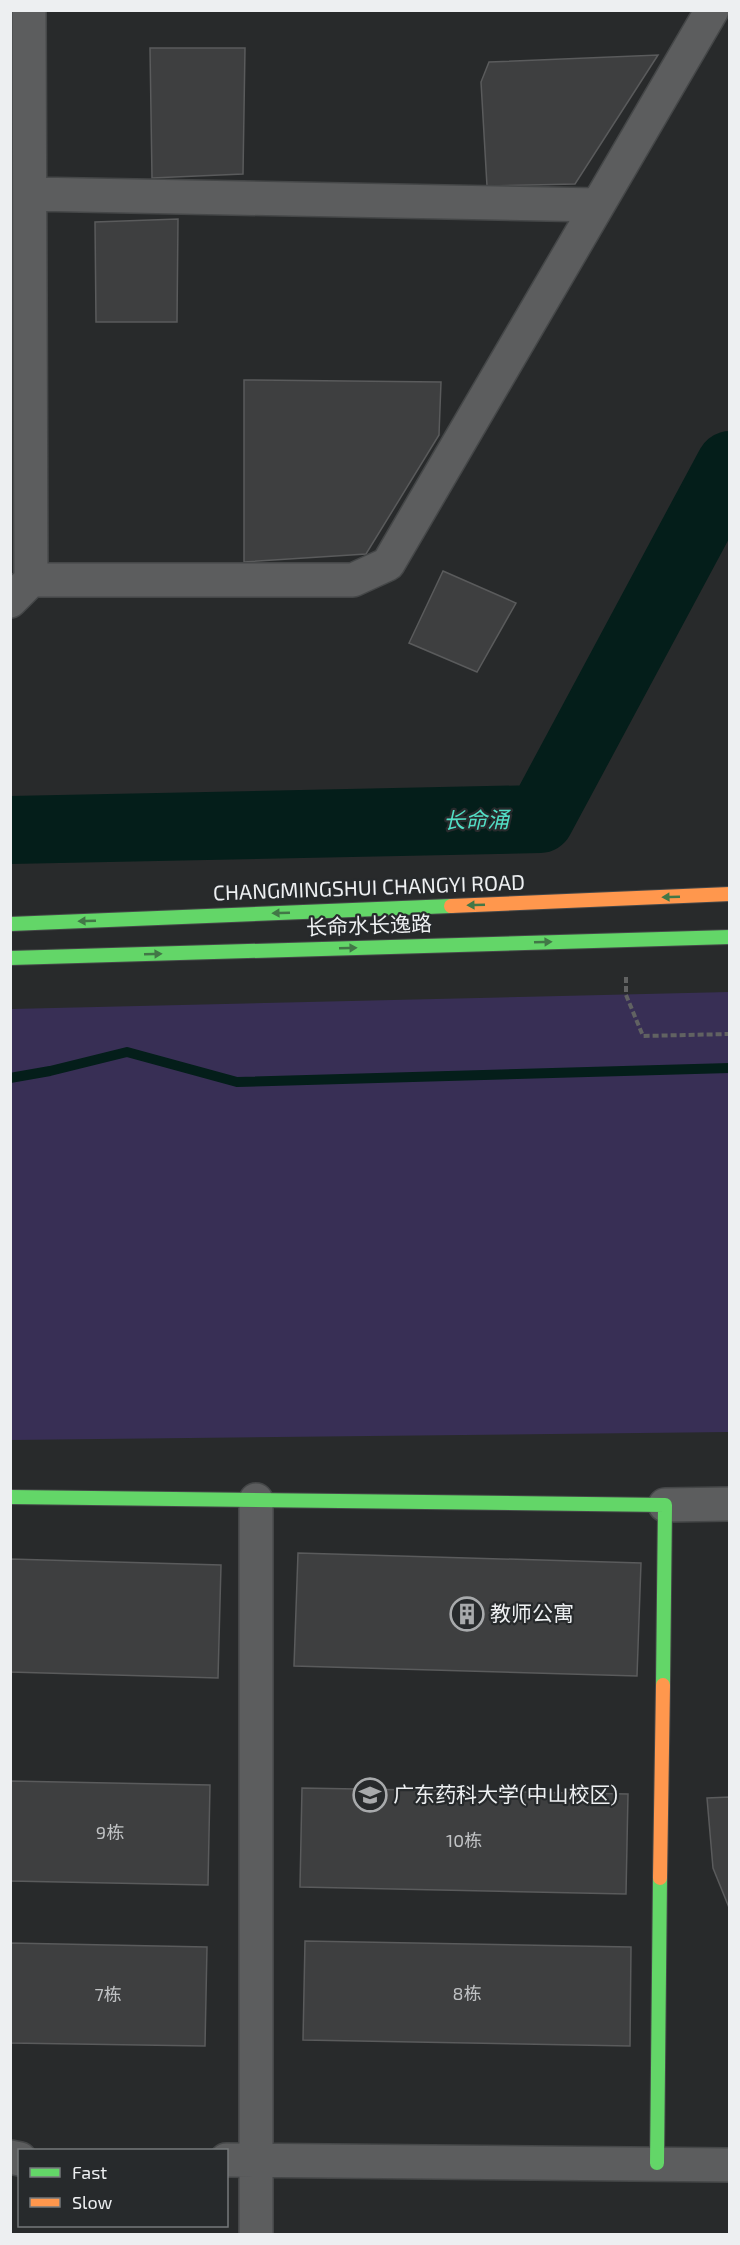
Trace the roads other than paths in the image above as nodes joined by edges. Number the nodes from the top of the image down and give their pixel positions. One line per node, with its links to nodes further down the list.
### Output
1 (29, 10): 3 (street)
2 (712, 10): 4 (street)
3 (30, 194): 4 (street); 5 (street)
4 (598, 205): 5 (street)
5 (21, 591)
6 (729, 894): 7 (street, CHANGMINGSHUI CHANGYI ROAD, one-way to 7)
7 (10, 924)
8 (729, 937): 9 (street, 长命水长逸路, one-way to 8)
9 (10, 958)
10 (10, 1497): 11 (street)
11 (256, 1500): 13 (street); 14 (street)
12 (729, 1504): 13 (street)
13 (665, 1505): 15 (street)
14 (241, 2160): 15 (street); 17 (street)
15 (657, 2163): 16 (street)
16 (729, 2165)
17 (256, 2235)

